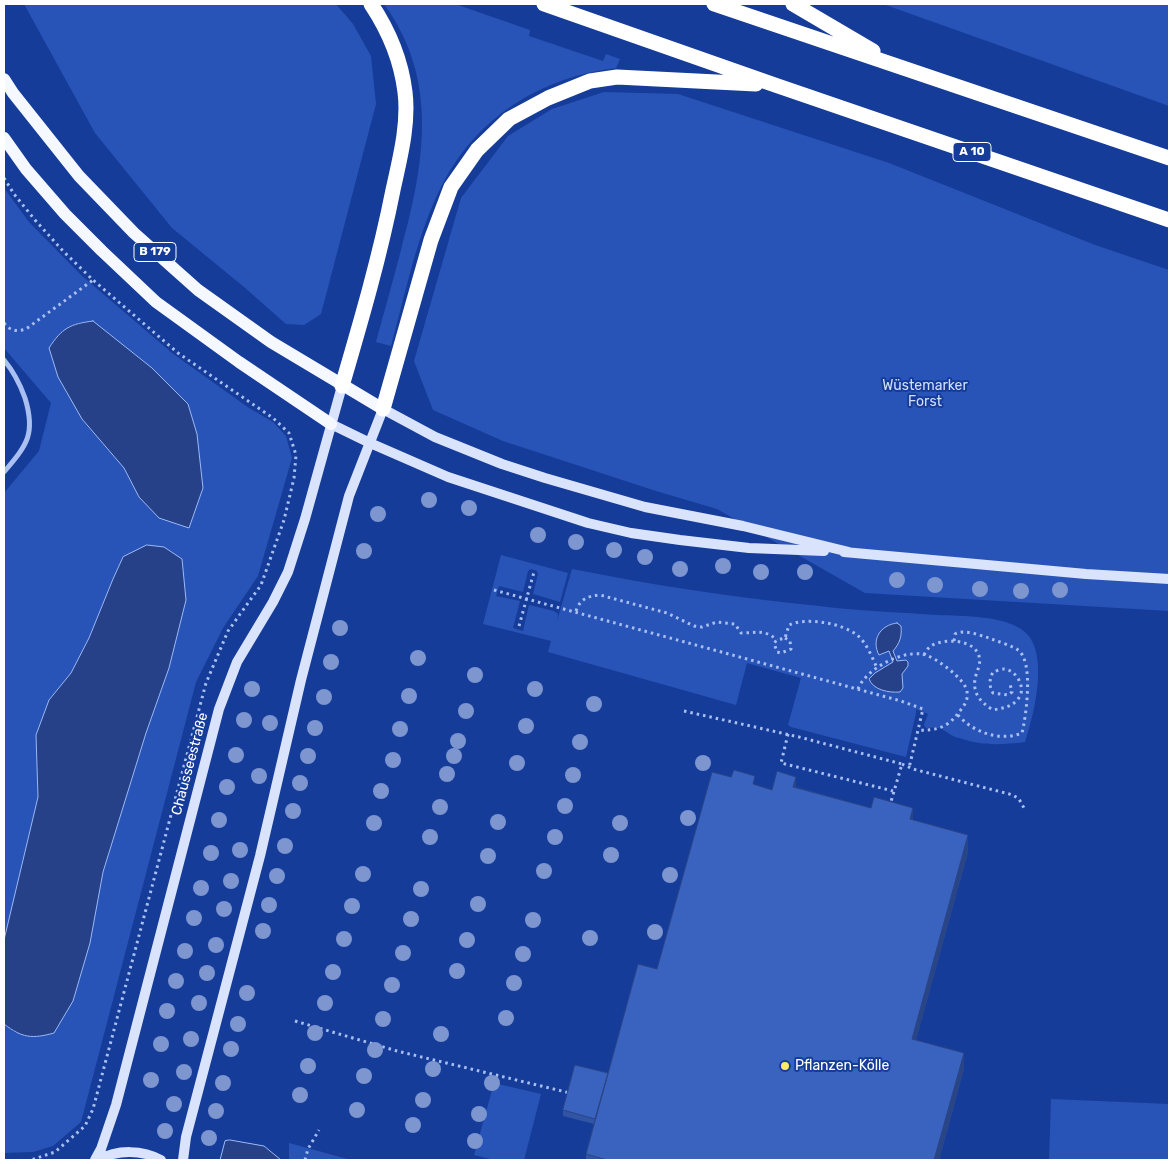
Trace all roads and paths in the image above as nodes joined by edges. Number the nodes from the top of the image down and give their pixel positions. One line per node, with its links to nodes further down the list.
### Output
1 (370, 4): 14 (highway)
2 (544, 4): 7 (highway, A 10)
3 (714, 4): 5 (highway)
4 (793, 4): 5 (highway)
5 (900, 67): 9 (highway)
6 (4, 79): 14 (main road, B 179)
7 (775, 85): 10 (highway, A 10); 15 (highway)
8 (4, 138): 16 (main road, B 179)
9 (1169, 158)
10 (1169, 220)
11 (93, 280): 12 (path)
12 (4, 323)
13 (4, 360): 19 (street)
14 (342, 386): 15 (main road, B 179); 16 (street, Chausseestraße)
15 (383, 409): 18 (street); 21 (street)
16 (331, 424): 18 (street); 47 (street, Chausseestraße)
17 (289, 433): 20 (path)
18 (370, 443): 21 (street); 50 (street)
19 (4, 472)
20 (285, 515)
21 (849, 552): 23 (street)
22 (534, 572): 25 (path)
23 (1169, 579)
24 (494, 590): 25 (path)
25 (527, 598): 26 (path); 27 (path)
26 (576, 611): 29 (path); 34 (path)
27 (519, 626)
28 (785, 638): 29 (path); 29 (path); 32 (path)
29 (776, 640)
30 (954, 641): 31 (path); 33 (path); 36 (path)
31 (924, 655): 32 (path); 36 (path)
32 (877, 668): 34 (path)
33 (1010, 684)
34 (858, 689): 37 (path)
35 (684, 711): 38 (path)
36 (957, 714): 37 (path)
37 (918, 730): 40 (path)
38 (788, 734): 39 (path); 41 (path)
39 (902, 764): 40 (path); 41 (path)
40 (909, 768): 42 (path)
41 (893, 791): 43 (path)
42 (1024, 808)
43 (889, 809)
44 (295, 1021): 45 (path)
45 (577, 1095)
46 (319, 1130): 51 (path)
47 (95, 1160)
48 (99, 1160): 49 (street)
49 (161, 1160)
50 (183, 1160)
51 (305, 1160)

